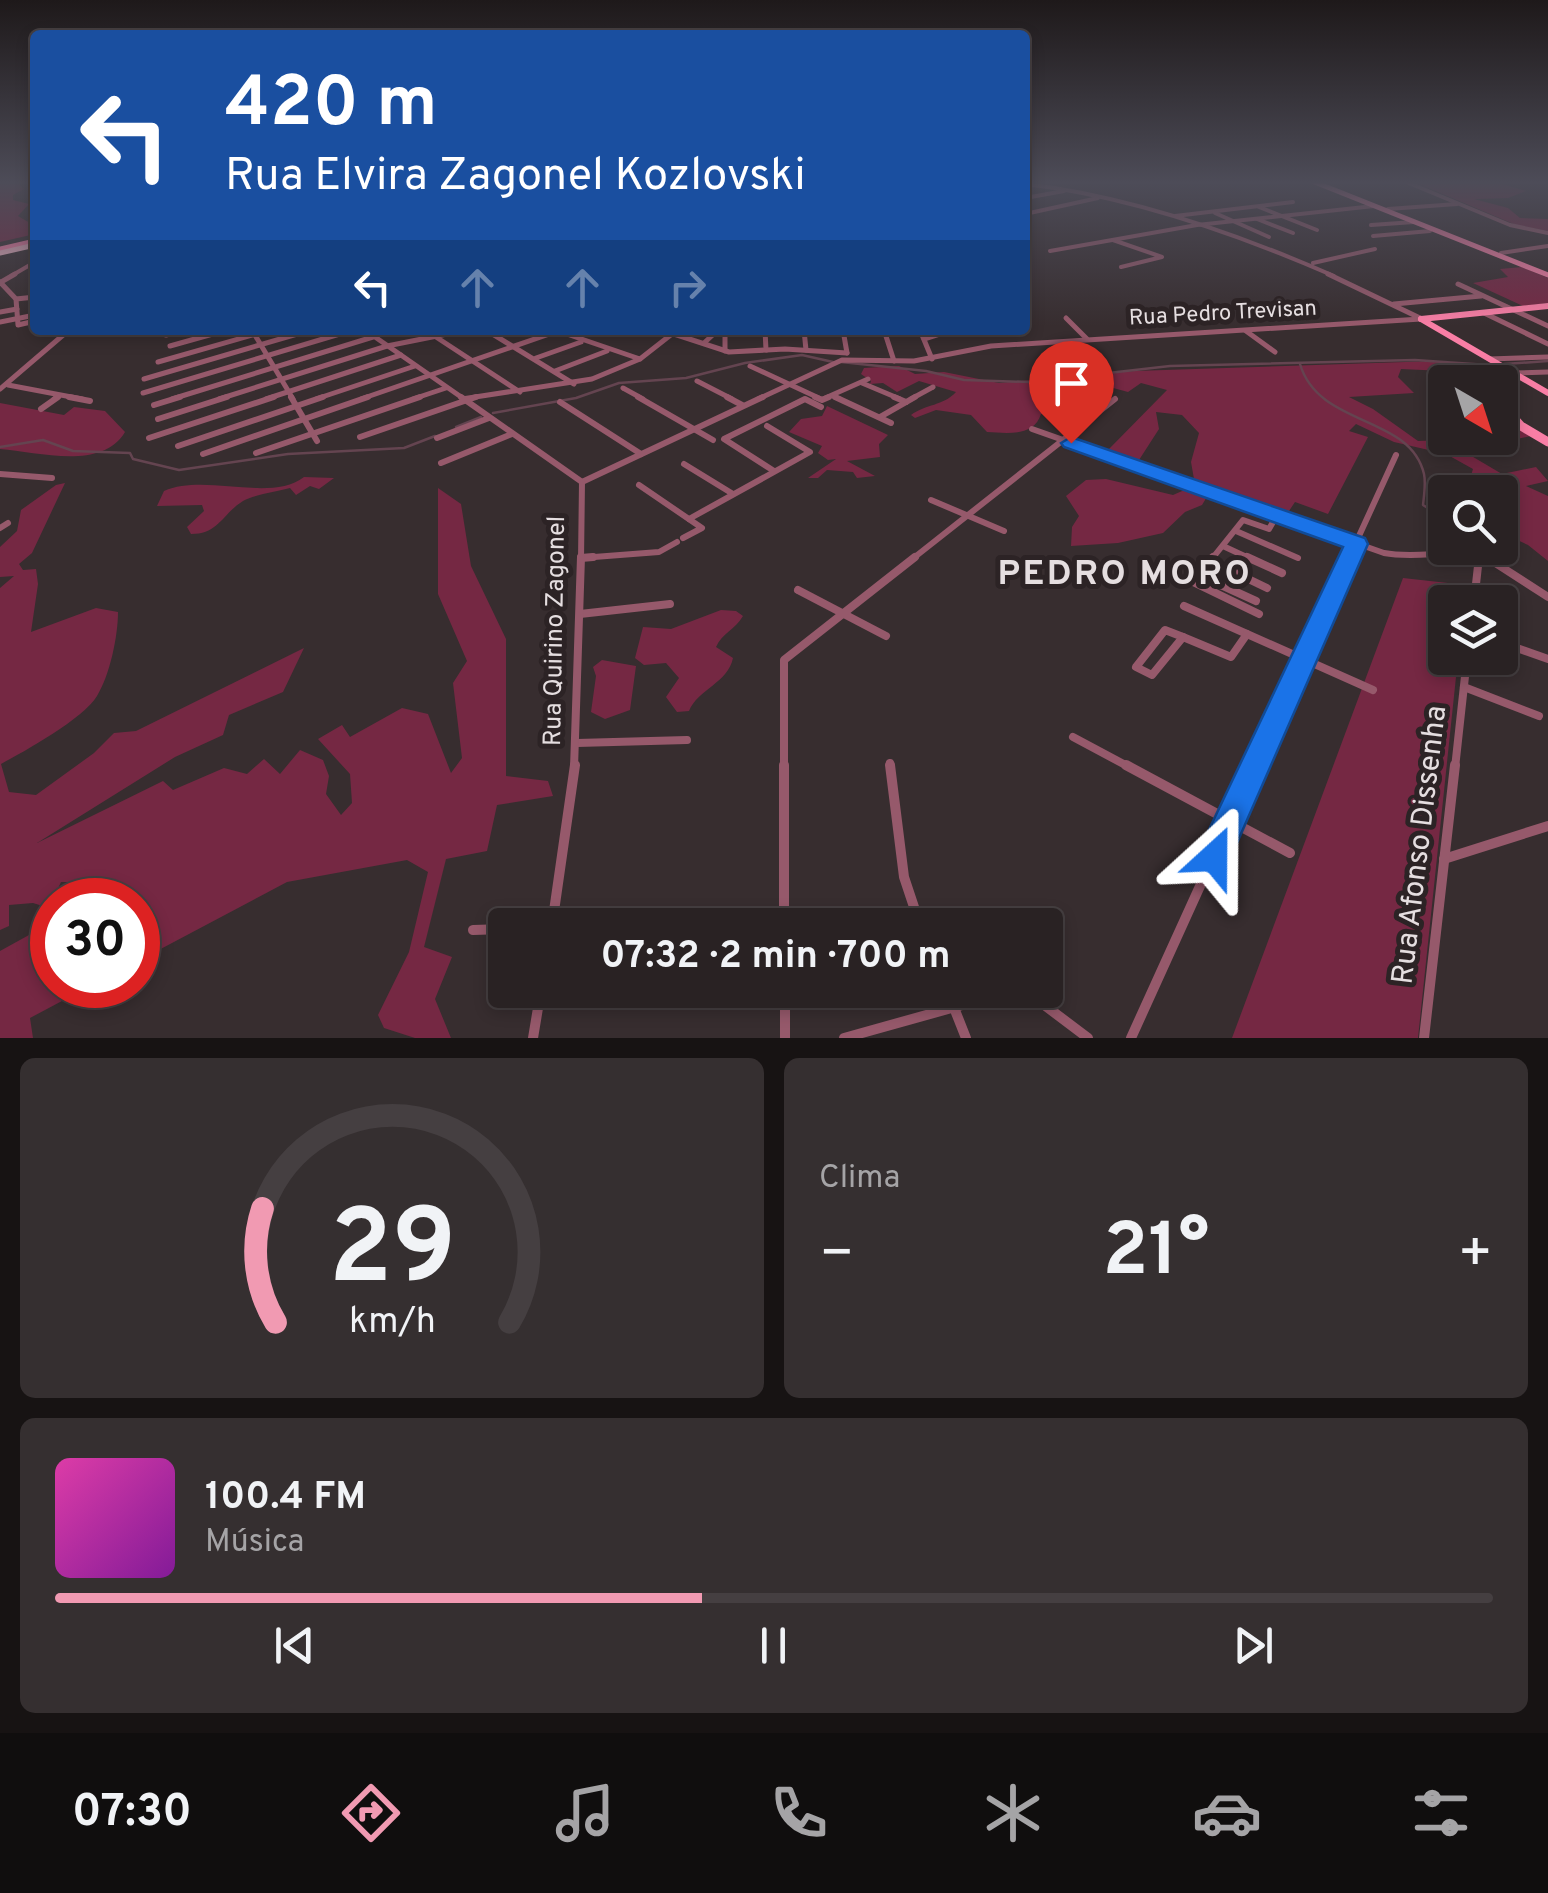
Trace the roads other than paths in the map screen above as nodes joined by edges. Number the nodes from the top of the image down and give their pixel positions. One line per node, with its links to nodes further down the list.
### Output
1 (1172, 229): 11 (street)
2 (1210, 229): 18 (street)
3 (1253, 229): 9 (street)
4 (1284, 229): 8 (street)
5 (1427, 229): 10 (street)
6 (1432, 229): 17 (main road)
7 (1438, 229): 17 (main road)
8 (1293, 233)
9 (1269, 236)
10 (1373, 236)
11 (1112, 240): 16 (street); 20 (street)
12 (30, 243): 15 (highway)
13 (1548, 246): 17 (street)
14 (1375, 249): 18 (street)
15 (0, 251)
16 (1050, 251)
17 (1498, 254): 21 (main road)
18 (1312, 264): 27 (street)
19 (30, 265): 22 (street)
20 (1121, 267)
21 (1548, 274)
22 (0, 282): 26 (street)
23 (1458, 284): 24 (street)
24 (1482, 296): 27 (street); 30 (street)
25 (30, 298): 26 (street)
26 (16, 299): 29 (street)
27 (1393, 304): 36 (street)
28 (1548, 306): 30 (main road)
29 (17, 308): 31 (street); 35 (street)
30 (1513, 310): 32 (main road); 38 (street)
31 (0, 312)
32 (1482, 313): 36 (main road); 66 (street)
33 (30, 318): 35 (street)
34 (1066, 318): 63 (street)
35 (18, 319): 37 (street)
36 (1421, 319): 39 (street, Rua Pedro Trevisan); 85 (main road)
37 (0, 322)
38 (1548, 326)
39 (1245, 330): 63 (street, Rua Pedro Trevisan); 75 (street)
40 (63, 335): 102 (street)
41 (210, 335): 68 (street)
42 (244, 335): 86 (street)
43 (256, 335): 67 (street)
44 (294, 335): 67 (street)
45 (337, 335): 76 (street)
46 (440, 335): 61 (street)
47 (494, 335): 70 (street)
48 (545, 335): 70 (street)
49 (569, 335): 64 (street)
50 (670, 335): 81 (street)
51 (682, 335): 65 (street)
52 (715, 335): 65 (street)
53 (723, 335): 74 (street)
54 (765, 335): 71 (street)
55 (804, 335): 72 (street)
56 (843, 335): 78 (street)
57 (886, 335): 84 (street)
58 (922, 335): 62 (street)
59 (934, 335): 62 (street)
60 (374, 336): 69 (street, Rua Quirino Zagonel); 91 (street)
61 (435, 336): 69 (street); 83 (street)
62 (924, 338): 82 (street)
63 (1088, 340): 82 (street, Rua Pedro Trevisan)
64 (582, 341): 73 (street); 80 (street)
65 (704, 343): 74 (street)
66 (1548, 344)
67 (261, 345): 76 (street); 97 (street)
68 (170, 346)
69 (388, 346): 77 (street, Rua Quirino Zagonel); 98 (street)
70 (514, 347): 80 (street); 83 (street)
71 (766, 350): 72 (street); 74 (street)
72 (806, 350): 78 (street)
73 (608, 351): 81 (street); 92 (street)
74 (725, 351)
75 (1275, 352)
76 (268, 356): 91 (street); 109 (street)
77 (401, 356): 89 (street, Rua Quirino Zagonel); 106 (street)
78 (848, 356): 84 (street, Rua Pedro Trevisan); 100 (street)
79 (1548, 357): 85 (street)
80 (534, 359): 92 (street)
81 (640, 359): 101 (street)
82 (932, 359): 84 (street, Rua Pedro Trevisan)
83 (473, 361): 95 (street); 107 (street)
84 (894, 361)
85 (1490, 361): 87 (main road); 88 (main road)
86 (158, 362)
87 (1493, 365)
88 (1497, 365)
89 (416, 366): 95 (street, Rua Quirino Zagonel); 119 (street)
90 (750, 366): 100 (street)
91 (274, 368): 98 (street); 117 (street)
92 (555, 371): 101 (street)
93 (1548, 372): 94 (street)
94 (1518, 373)
95 (431, 376): 104 (street, Rua Quirino Zagonel); 125 (street)
96 (1518, 377): 108 (main road)
97 (144, 379)
98 (281, 380): 106 (street); 124 (street)
99 (697, 381): 118 (street)
100 (788, 383): 111 (street); 118 (street)
101 (574, 384): 107 (street)
102 (3, 387): 110 (street)
103 (933, 387): 116 (street)
104 (447, 388): 112 (street, Rua Quirino Zagonel); 134 (street)
105 (623, 388): 129 (street)
106 (289, 392): 119 (street); 133 (street)
107 (520, 392): 112 (street)
108 (1548, 393)
109 (143, 394)
110 (60, 395): 114 (street); 121 (street)
111 (834, 396): 116 (street); 122 (street)
112 (464, 399): 123 (street, Rua Quirino Zagonel); 132 (street)
113 (1115, 399): 137 (street)
114 (90, 401)
115 (560, 402): 142 (street)
116 (906, 402): 122 (street)
117 (154, 405)
118 (742, 405): 129 (street)
119 (297, 406): 125 (street); 139 (street)
120 (820, 406): 146 (street)
121 (42, 409)
122 (879, 417): 126 (street)
123 (490, 418): 131 (street, Rua Quirino Zagonel); 135 (street)
124 (158, 419)
125 (304, 420): 134 (street); 140 (street)
126 (891, 423)
127 (1518, 423): 138 (main road)
128 (768, 426): 146 (street)
129 (693, 428): 136 (street); 142 (street)
130 (1032, 429): 137 (street)
131 (513, 433): 144 (street); 149 (street, Rua Quirino Zagonel)
132 (360, 437)
133 (149, 438)
134 (315, 438): 141 (street)
135 (438, 438)
136 (713, 440)
137 (1062, 440): 153 (street); 154 (street)
138 (1548, 442)
139 (178, 446)
140 (203, 454)
141 (256, 454)
142 (641, 454): 149 (street)
143 (1396, 455): 158 (street)
144 (441, 463)
145 (684, 464): 151 (street)
146 (775, 472): 151 (street)
147 (0, 474): 148 (street)
148 (52, 478)
149 (582, 482): 161 (street, Rua Quirino Zagonel)
150 (639, 486): 155 (street)
151 (734, 494): 155 (street)
152 (931, 500): 153 (street)
153 (966, 515): 156 (street); 175 (street)
154 (1277, 516): 157 (street); 158 (street)
155 (689, 519): 161 (street)
156 (1004, 531)
157 (1236, 531): 159 (street); 162 (street)
158 (1356, 544): 160 (street); 182 (street)
159 (1224, 546): 163 (street); 165 (street)
160 (1428, 555)
161 (581, 558): 176 (street, Rua Quirino Zagonel)
162 (1298, 558)
163 (1211, 562): 166 (street); 167 (street)
164 (1502, 565): 169 (street)
165 (1282, 573)
166 (1199, 574): 172 (street); 177 (street)
167 (1267, 588)
168 (1548, 588): 169 (street)
169 (1537, 589): 171 (street)
170 (798, 590): 175 (street)
171 (1548, 596)
172 (1256, 601)
173 (670, 604): 176 (street)
174 (1184, 606): 178 (street)
175 (841, 612): 179 (street); 197 (street)
176 (580, 614): 190 (street, Rua Quirino Zagonel)
177 (1260, 614)
178 (1246, 634): 180 (street); 182 (street)
179 (886, 636)
180 (1184, 636): 180 (street)
181 (1518, 648): 183 (street)
182 (1304, 659): 186 (street); 192 (street)
183 (1548, 659)
184 (1466, 675): 185 (street, Rua Afonso Dissenha)
185 (1464, 688): 187 (street); 195 (street, Rua Afonso Dissenha)
186 (1373, 690)
187 (1539, 716)
188 (1073, 736): 192 (street)
189 (687, 740): 190 (street)
190 (577, 743): 196 (street, Rua Quirino Zagonel)
191 (890, 763): 198 (street)
192 (1230, 821): 194 (street); 211 (street)
193 (1548, 826): 195 (street)
194 (1290, 853)
195 (1444, 859): 212 (street, Rua Afonso Dissenha)
196 (554, 908)
197 (784, 908)
198 (914, 908)
199 (488, 929): 200 (street)
200 (473, 930)
201 (538, 1008): 206 (street)
202 (785, 1008): 207 (street)
203 (949, 1008): 208 (street)
204 (953, 1008): 209 (street)
205 (1048, 1008): 210 (street)
206 (533, 1038)
207 (786, 1038)
208 (844, 1038)
209 (966, 1038)
210 (1088, 1038)
211 (1131, 1038)
212 (1424, 1038)

